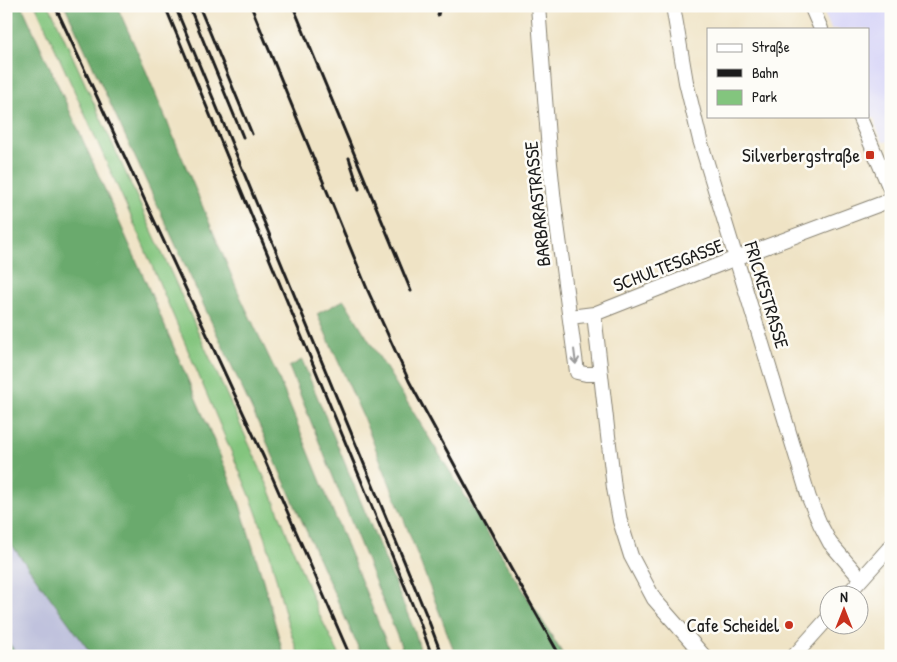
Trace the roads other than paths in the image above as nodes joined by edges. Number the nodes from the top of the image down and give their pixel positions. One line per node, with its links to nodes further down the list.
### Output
1 (538, 6): 10 (street, BARBARASTRASSE)
2 (673, 6): 8 (street, FRICKESTRASSE)
3 (811, 6): 4 (street)
4 (821, 28)
5 (860, 118): 6 (street)
6 (890, 183)
7 (891, 200): 8 (street, SCHULTESGASSE)
8 (736, 258): 9 (street, SCHULTESGASSE); 13 (street, FRICKESTRASSE)
9 (594, 314): 10 (street, SCHULTESGASSE); 11 (street)
10 (570, 317): 11 (street, BARBARASTRASSE, one-way to 11)
11 (601, 374): 16 (street)
12 (891, 546): 13 (street)
13 (861, 579): 14 (street)
14 (857, 584)
15 (820, 627): 17 (street)
16 (704, 656)
17 (794, 656)

